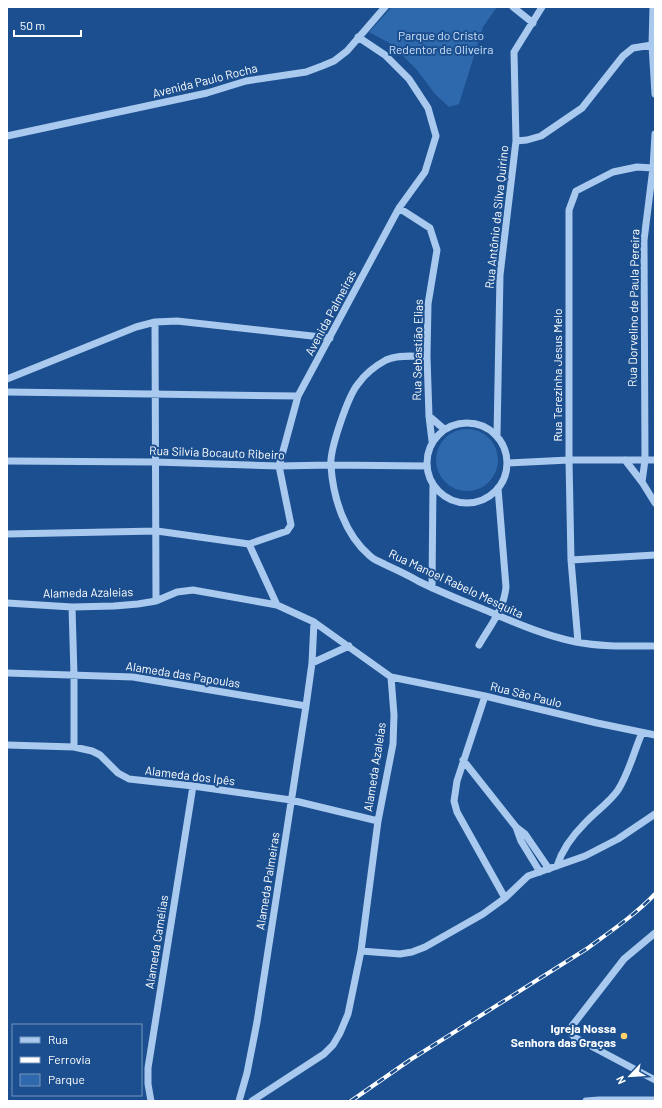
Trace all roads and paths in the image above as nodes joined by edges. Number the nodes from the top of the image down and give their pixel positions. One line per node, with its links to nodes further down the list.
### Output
1 (385, 7): 6 (street, Avenida Paulo Rocha)
2 (513, 7): 5 (street)
3 (542, 7): 5 (street, Rua Antônio da Silva Quirino)
4 (653, 7): 7 (street)
5 (533, 23): 11 (street, Rua Antônio da Silva Quirino)
6 (358, 37): 10 (street, Avenida Paulo Rocha); 13 (street, Avenida Palmeiras)
7 (652, 45): 8 (street); 11 (street)
8 (655, 94)
9 (655, 134): 12 (street, Rua Dorvelino de Paula Pereira)
10 (7, 136)
11 (516, 141): 23 (street, Rua Antônio da Silva Quirino)
12 (653, 168): 25 (street, Rua Terezinha Jesus Melo); 27 (street, Rua Dorvelino de Paula Pereira)
13 (399, 208): 15 (street, Avenida Palmeiras); 16 (street, Rua Sebastião Elias)
14 (155, 322): 15 (street); 17 (street); 19 (street)
15 (330, 338): 20 (street, Avenida Palmeiras)
16 (427, 356): 21 (street, Rua Sebastião Elias); 32 (street, Rua Manoel Rabelo Mesquita)
17 (7, 379)
18 (7, 392): 19 (street)
19 (156, 394): 20 (street); 30 (street)
20 (298, 396): 33 (street, Avenida Palmeiras)
21 (429, 416): 22 (street, Rua Sebastião Elias); 24 (street, Rua Sebastião Elias)
22 (444, 429): 23 (street); 24 (street)
23 (497, 436): 31 (street)
24 (432, 441): 34 (street)
25 (569, 460): 26 (street); 31 (street); 43 (street, Rua Terezinha Jesus Melo)
26 (625, 460): 27 (street); 35 (street)
27 (645, 460): 28 (street); 35 (street, Rua Dorvelino de Paula Pereira)
28 (655, 460)
29 (7, 462): 30 (street, Rua Silvia Bocauto Ribeiro)
30 (155, 462): 33 (street, Rua Silvia Bocauto Ribeiro); 39 (street)
31 (507, 463): 37 (street)
32 (330, 465): 33 (street, Rua Silvia Bocauto Ribeiro); 34 (street, Rua Silvia Bocauto Ribeiro); 44 (street, Rua Manoel Rabelo Mesquita)
33 (279, 466): 41 (street, Avenida Palmeiras)
34 (426, 466): 36 (street)
35 (642, 482): 38 (street)
36 (433, 484): 37 (street); 44 (street)
37 (498, 488): 49 (street)
38 (655, 503)
39 (157, 531): 40 (street); 41 (street); 45 (street)
40 (7, 534)
41 (249, 544): 47 (street)
42 (655, 555): 43 (street)
43 (571, 560): 51 (street, Rua Terezinha Jesus Melo)
44 (432, 588): 49 (street, Rua Manoel Rabelo Mesquita)
45 (156, 601): 47 (street, Alameda Azaleias); 48 (street, Alameda Azaleias)
46 (7, 603): 48 (street, Alameda Azaleias)
47 (277, 605): 50 (street, Alameda Azaleias)
48 (72, 607): 57 (street)
49 (497, 615): 51 (street, Rua Manoel Rabelo Mesquita); 52 (street)
50 (314, 622): 53 (street, Alameda Azaleias); 55 (street, Alameda Palmeiras)
51 (578, 642): 54 (street, Rua Manoel Rabelo Mesquita)
52 (479, 645)
53 (349, 646): 55 (street); 58 (street, Alameda Azaleias)
54 (655, 646)
55 (312, 663): 60 (street, Alameda Palmeiras)
56 (7, 673): 57 (street, Alameda das Papoulas)
57 (74, 675): 60 (street, Alameda das Papoulas); 64 (street)
58 (391, 677): 59 (street, Rua São Paulo); 69 (street, Alameda Azaleias)
59 (485, 696): 61 (street, Rua São Paulo); 65 (street)
60 (306, 706): 67 (street, Alameda Palmeiras)
61 (642, 733): 62 (street, Rua São Paulo); 71 (street)
62 (655, 734)
63 (7, 745): 64 (street, Alameda dos Ipês)
64 (74, 747): 66 (street, Alameda dos Ipês)
65 (463, 760): 70 (street); 74 (street)
66 (193, 786): 67 (street, Alameda dos Ipês); 80 (street, Alameda Camélias)
67 (291, 800): 69 (street, Alameda dos Ipês); 81 (street, Alameda Palmeiras)
68 (655, 814): 71 (street)
69 (378, 821): 76 (street, Alameda Azaleias)
70 (516, 827): 72 (street); 73 (street)
71 (557, 866): 72 (street)
72 (549, 868): 73 (street)
73 (540, 872): 74 (street)
74 (505, 898): 76 (street)
75 (655, 933): 77 (street)
76 (361, 951): 82 (street, Alameda Azaleias)
77 (655, 1079)
78 (599, 1100): 79 (street); 83 (street)
79 (655, 1100)
80 (151, 1101)
81 (239, 1101)
82 (252, 1101)
83 (586, 1101)

